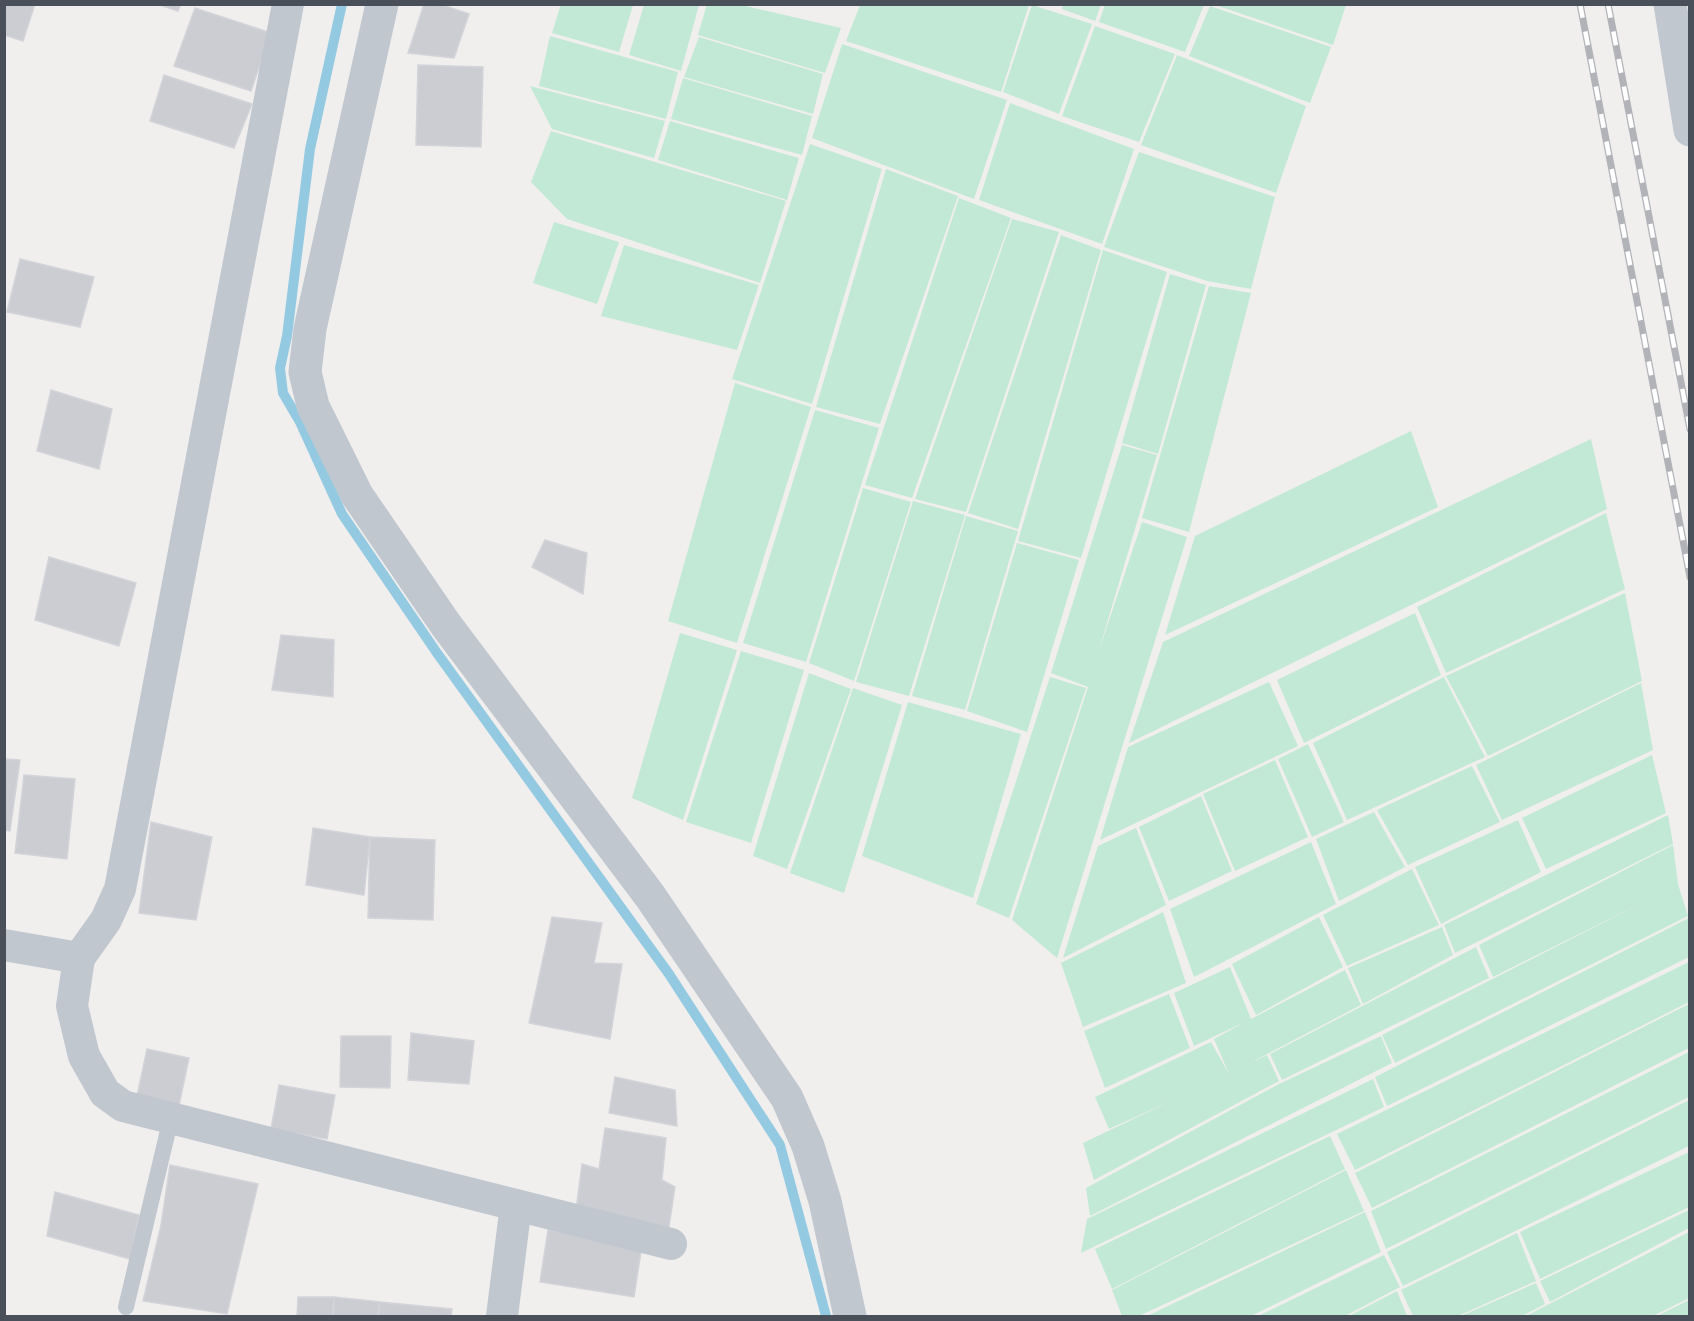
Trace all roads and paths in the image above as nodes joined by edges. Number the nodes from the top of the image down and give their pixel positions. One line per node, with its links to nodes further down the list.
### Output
1 (288, 4): 6 (street)
2 (382, 4): 12 (street)
3 (1670, 4): 4 (street)
4 (1689, 130)
5 (4, 945): 6 (street)
6 (79, 958): 7 (street)
7 (171, 1118): 8 (street); 10 (lane)
8 (516, 1205): 9 (street); 11 (street)
9 (671, 1244)
10 (126, 1307)
11 (502, 1317)
12 (850, 1317)

